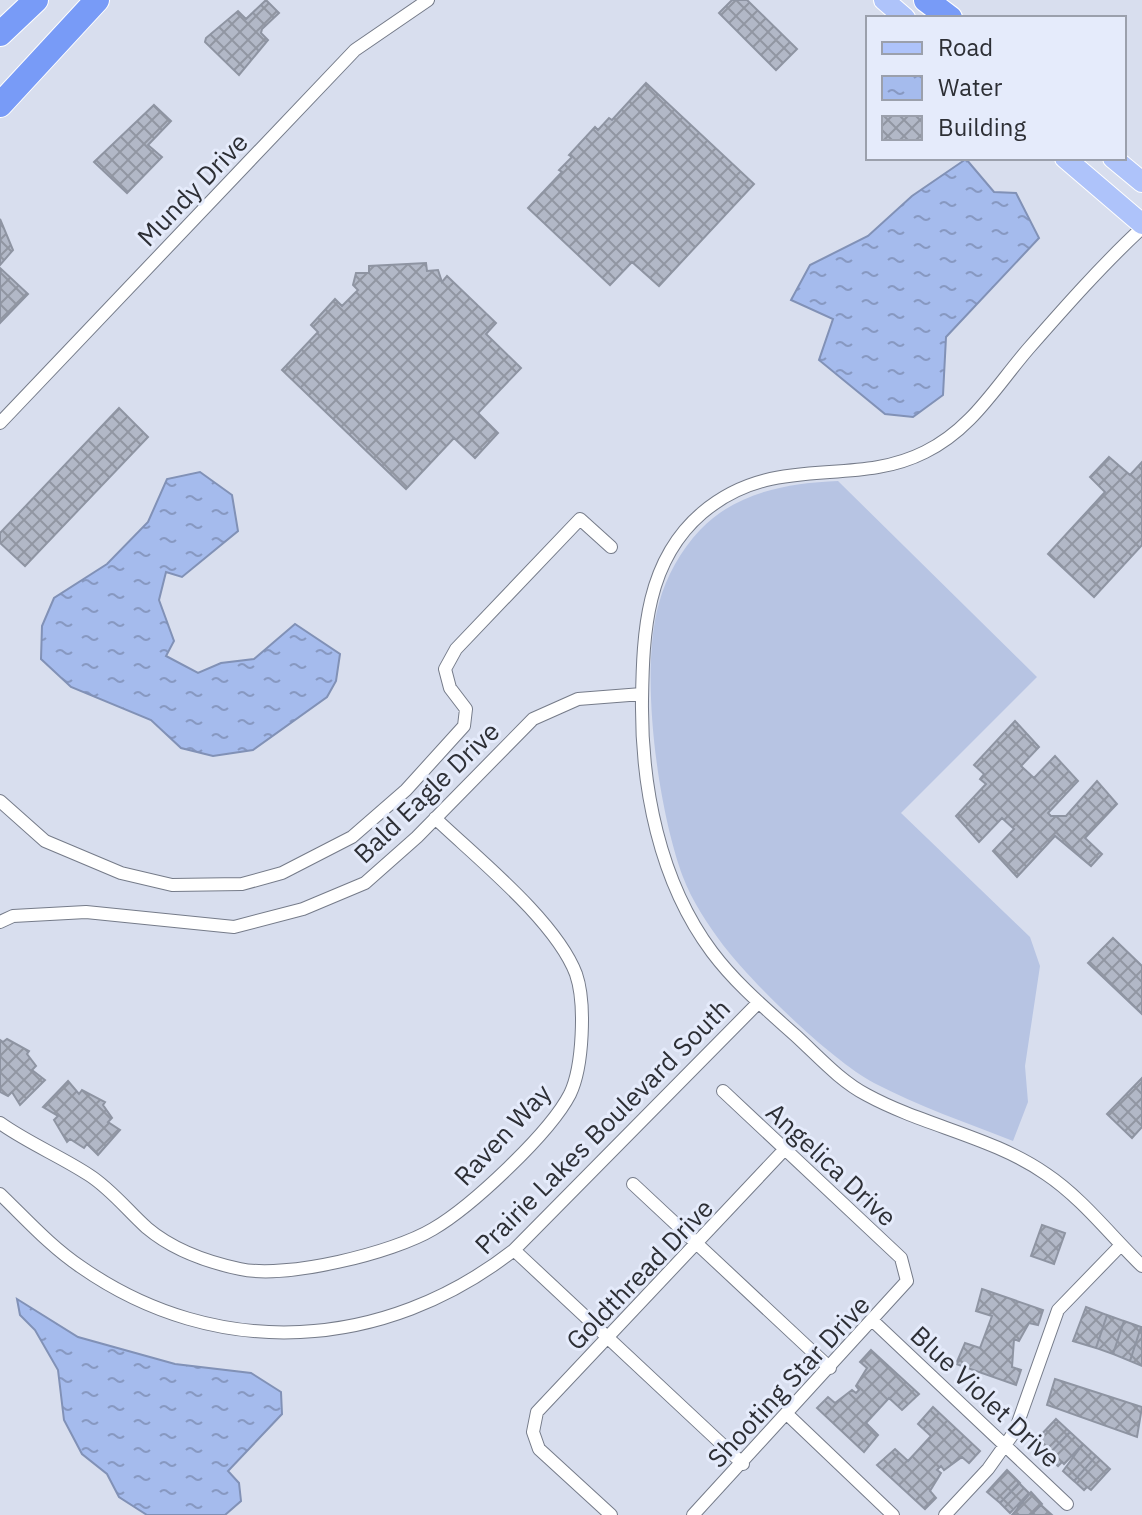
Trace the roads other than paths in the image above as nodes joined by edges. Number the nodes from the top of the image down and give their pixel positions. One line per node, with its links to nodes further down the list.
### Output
1 (97, 0): 12 (highway)
2 (115, 0): 12 (highway)
3 (428, 0): 18 (street, Mundy Drive)
4 (884, 0): 8 (main road)
5 (926, 0): 9 (highway)
6 (939, 0): 10 (main road)
7 (32, 3): 11 (highway)
8 (903, 16)
9 (947, 16)
10 (956, 16)
11 (0, 34)
12 (57, 44): 13 (highway)
13 (0, 105)
14 (1067, 160): 17 (main road)
15 (1115, 160): 16 (main road)
16 (1142, 182)
17 (1142, 226): 20 (street)
18 (0, 423)
19 (611, 547): 21 (street)
20 (642, 694): 22 (street, Bald Eagle Drive); 24 (street)
21 (0, 801)
22 (435, 818): 23 (street, Bald Eagle Drive); 26 (street, Raven Way)
23 (0, 922)
24 (758, 1003): 31 (street); 32 (street, Prairie Lakes Boulevard South)
25 (723, 1091): 27 (street, Angelica Drive)
26 (0, 1123)
27 (784, 1150): 30 (street, Goldthread Drive); 34 (street, Angelica Drive)
28 (633, 1184): 30 (street)
29 (0, 1194): 32 (street, Prairie Lakes Boulevard South)
30 (699, 1244): 36 (street, Goldthread Drive); 37 (street)
31 (1121, 1245): 33 (street); 39 (street)
32 (514, 1250): 36 (street)
33 (1142, 1266)
34 (907, 1272): 35 (street, Shooting Star Drive)
35 (873, 1321): 37 (street, Shooting Star Drive); 39 (street, Blue Violet Drive)
36 (608, 1338): 40 (street); 43 (street, Goldthread Drive)
37 (830, 1368): 38 (street, Shooting Star Drive)
38 (788, 1415): 40 (street, Shooting Star Drive); 44 (street)
39 (1008, 1444): 41 (street, Blue Violet Drive); 45 (street)
40 (743, 1464): 42 (street, Shooting Star Drive)
41 (1067, 1504)
42 (698, 1513)
43 (611, 1515)
44 (893, 1515)
45 (945, 1515)

